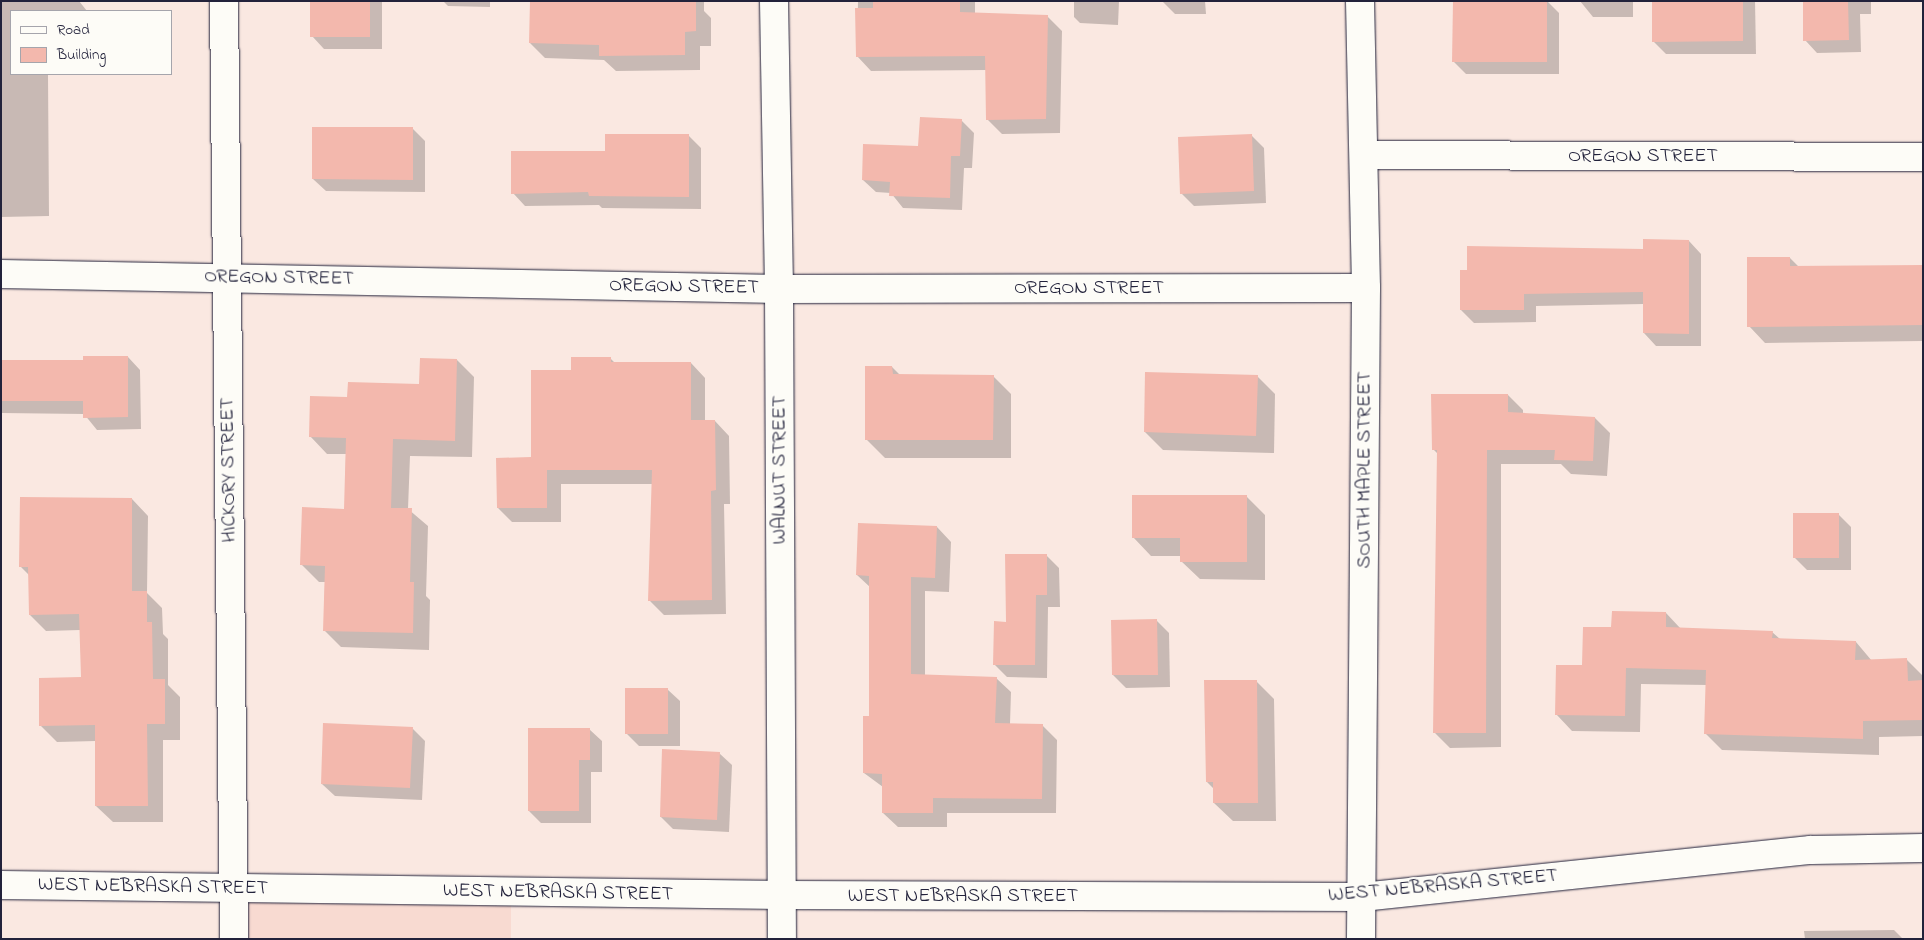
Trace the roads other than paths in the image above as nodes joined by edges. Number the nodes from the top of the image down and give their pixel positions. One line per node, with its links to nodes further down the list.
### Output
1 (224, 1): 7 (street, HICKORY STREET)
2 (774, 1): 9 (street, WALNUT STREET)
3 (1360, 1): 4 (street, SOUTH MAPLE STREET)
4 (1364, 155): 5 (street, OREGON STREET); 8 (street, SOUTH MAPLE STREET)
5 (1923, 158)
6 (1, 274): 7 (street, OREGON STREET)
7 (227, 277): 9 (street, OREGON STREET); 12 (street, HICKORY STREET)
8 (1366, 288): 9 (street, OREGON STREET); 14 (street, SOUTH MAPLE STREET)
9 (779, 289): 13 (street, WALNUT STREET)
10 (1923, 848): 14 (street, WEST NEBRASKA STREET)
11 (1, 885): 12 (street, WEST NEBRASKA STREET)
12 (234, 889): 13 (street, WEST NEBRASKA STREET); 15 (street, HICKORY STREET)
13 (782, 895): 14 (street, WEST NEBRASKA STREET); 16 (street, WALNUT STREET)
14 (1362, 897): 17 (street, SOUTH MAPLE STREET)
15 (234, 939)
16 (782, 939)
17 (1361, 939)

